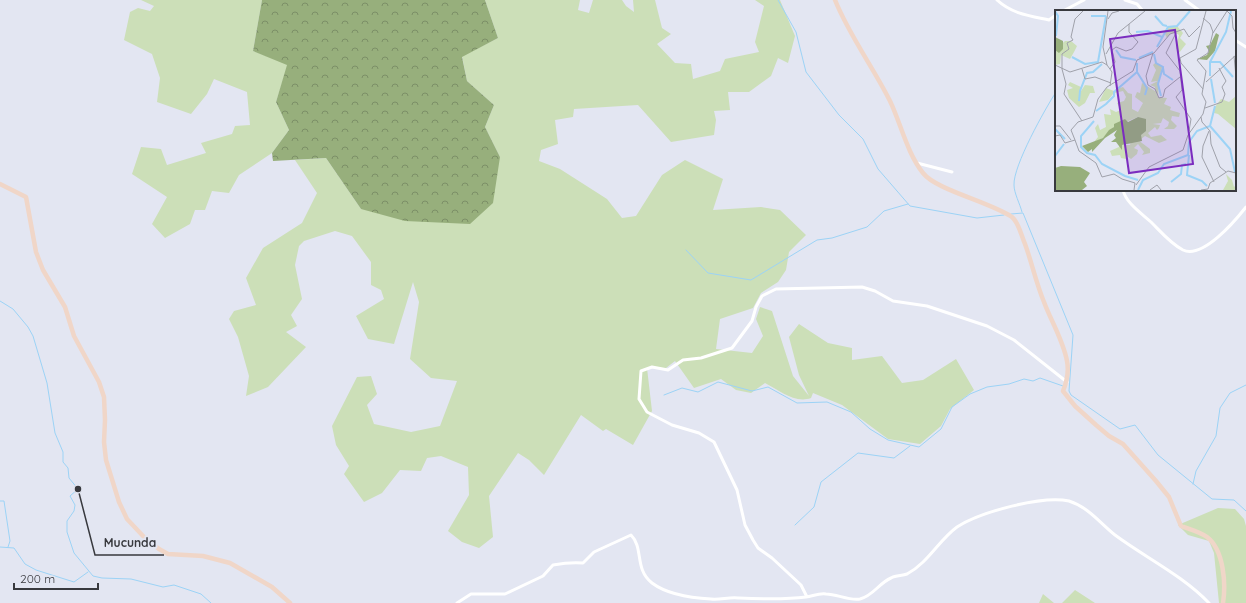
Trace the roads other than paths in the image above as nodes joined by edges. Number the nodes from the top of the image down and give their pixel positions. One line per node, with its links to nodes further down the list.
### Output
1 (835, 0): 12 (street)
2 (997, 0): 9 (street)
3 (1084, 0): 6 (street)
4 (1125, 0): 7 (street)
5 (1185, 0): 8 (street)
6 (1064, 10)
7 (1142, 10)
8 (1199, 10)
9 (1055, 16)
10 (1236, 41): 11 (street)
11 (1246, 47)
12 (917, 163): 13 (street); 17 (street)
13 (952, 172)
14 (0, 184): 19 (street)
15 (1123, 191): 16 (street)
16 (1246, 207)
17 (1066, 383): 18 (street); 22 (street)
18 (807, 597): 20 (street); 21 (street)
19 (290, 602)
20 (457, 603)
21 (1209, 603)
22 (1224, 603)

